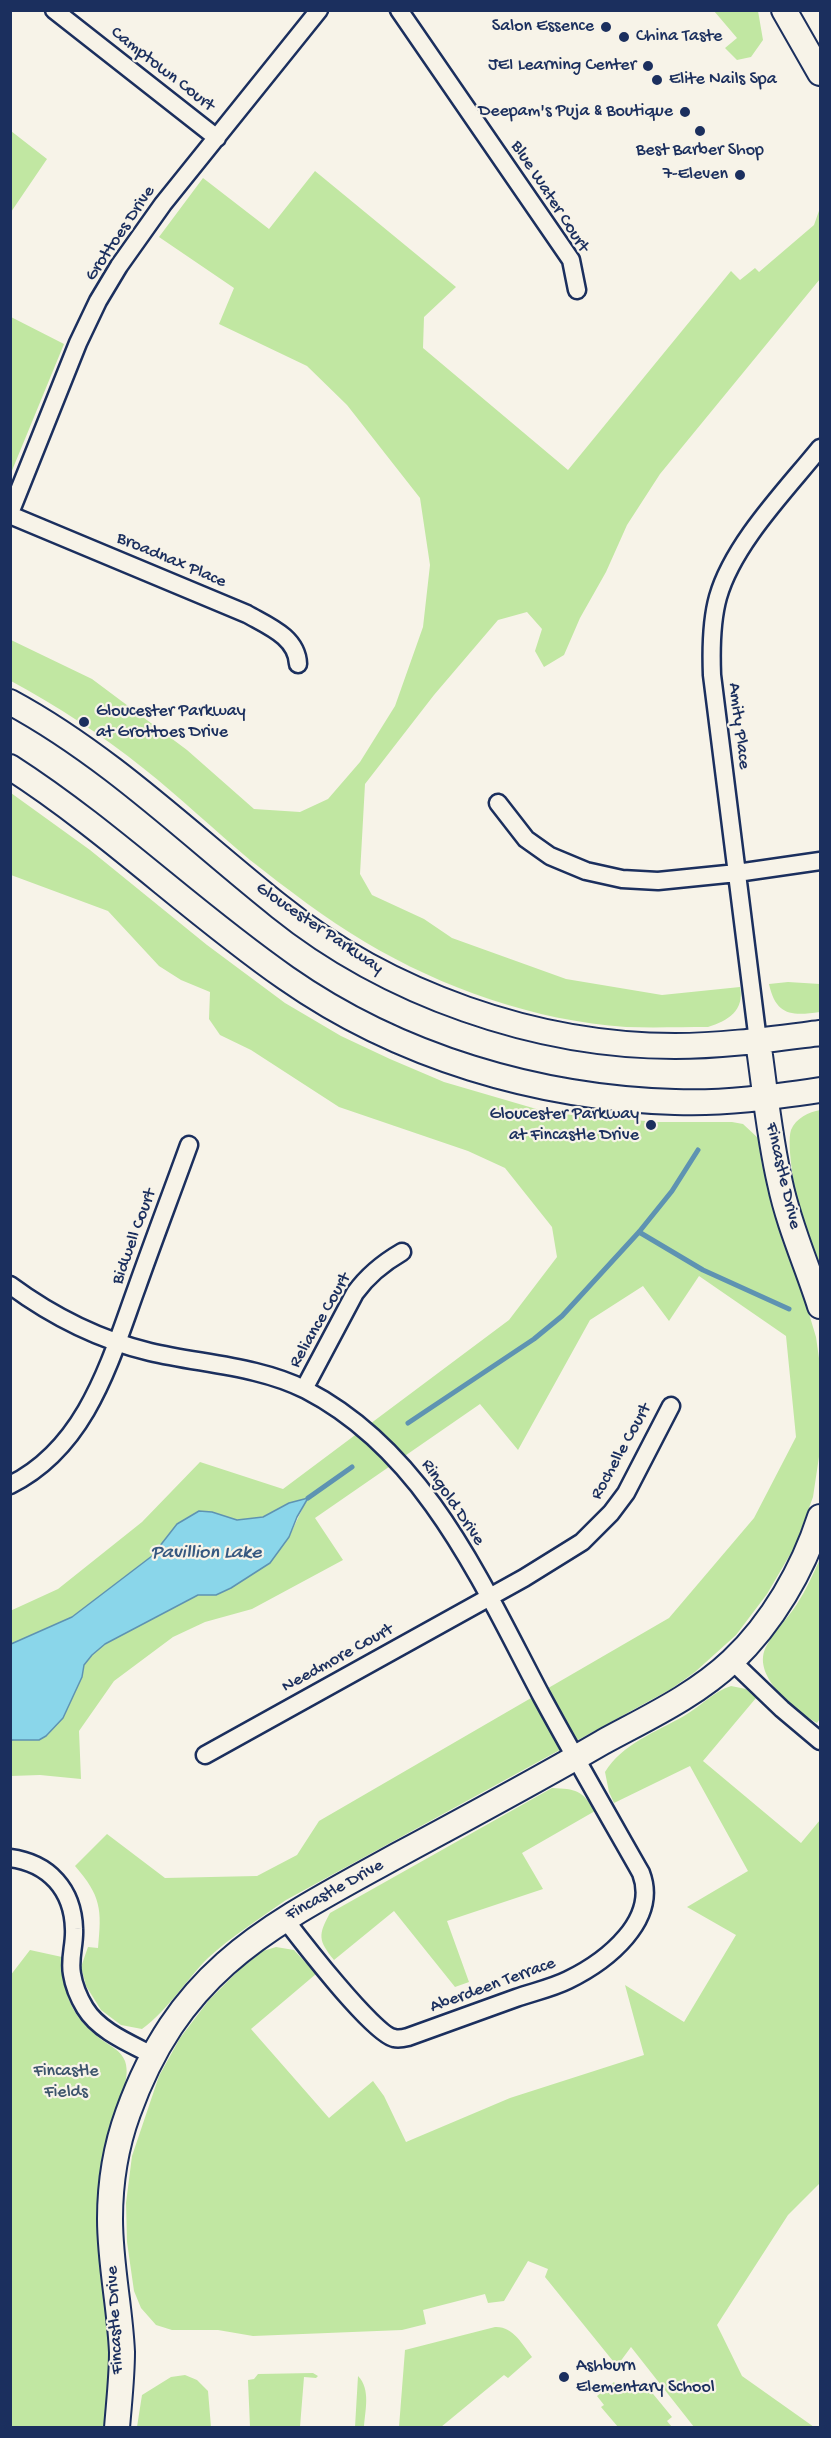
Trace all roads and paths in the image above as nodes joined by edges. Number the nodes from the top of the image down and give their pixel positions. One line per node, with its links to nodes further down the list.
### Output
1 (54, 10): 6 (street, Camptown Court)
2 (319, 10): 6 (street, Grottoes Drive)
3 (399, 10): 7 (street, Blue Water Court)
4 (784, 10): 5 (main road)
5 (820, 73)
6 (217, 138): 9 (street, Grottoes Drive)
7 (577, 290)
8 (820, 448): 15 (street, Amity Place)
9 (10, 514): 10 (street, Broadnax Place)
10 (298, 664)
11 (10, 702): 17 (main road, Gloucester Parkway)
12 (10, 768): 19 (main road)
13 (498, 803): 15 (street)
14 (820, 861): 15 (street)
15 (737, 873): 17 (street, Amity Place)
16 (820, 1033): 17 (main road, Gloucester Parkway)
17 (758, 1041): 19 (main road, Fincastle Drive)
18 (820, 1090): 19 (main road)
19 (766, 1099): 23 (main road, Fincastle Drive)
20 (189, 1145): 24 (street, Bidwell Court)
21 (402, 1252): 25 (street, Reliance Court)
22 (10, 1285): 24 (street, Ringold Drive)
23 (820, 1306)
24 (117, 1342): 25 (street, Ringold Drive); 27 (street, Bidwell Court)
25 (304, 1389): 29 (street, Ringold Drive)
26 (671, 1406): 29 (street, Rochelle Court)
27 (10, 1485)
28 (820, 1517): 30 (main road, Fincastle Drive)
29 (489, 1597): 32 (street, Needmore Court); 33 (street, Ringold Drive)
30 (732, 1661): 31 (street); 33 (main road, Fincastle Drive)
31 (820, 1741)
32 (205, 1755)
33 (575, 1758): 35 (main road, Fincastle Drive); 35 (street, Aberdeen Terrace)
34 (10, 1858): 36 (street)
35 (284, 1918): 36 (main road, Fincastle Drive)
36 (152, 2055): 37 (main road, Fincastle Drive)
37 (117, 2427)

